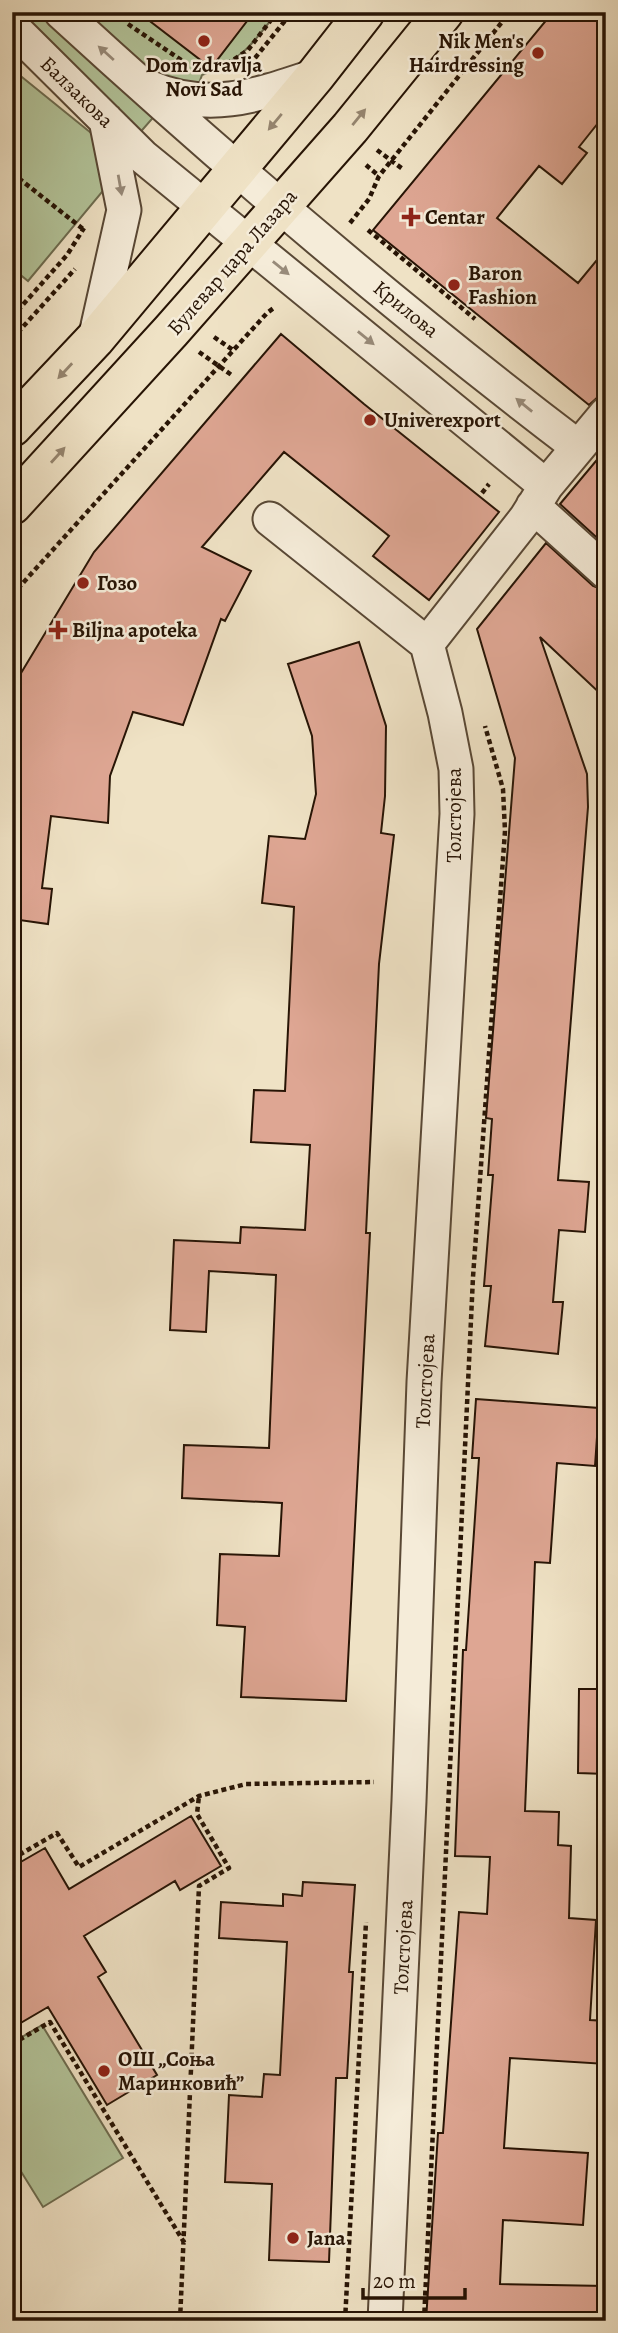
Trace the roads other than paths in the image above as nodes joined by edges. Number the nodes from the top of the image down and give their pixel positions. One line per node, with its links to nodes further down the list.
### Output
1 (61, 12): 6 (street, one-way to 1)
2 (365, 12): 5 (main road)
3 (444, 12): 9 (main road, Булевар цара Лазара, one-way to 3)
4 (12, 27): 7 (street, Балзакова)
5 (315, 76): 6 (street); 8 (main road, one-way to 8)
6 (137, 82): 8 (street, Крилова)
7 (106, 118): 10 (street, Балзакова); 12 (street, one-way to 12)
8 (237, 168): 9 (street, Крилова); 10 (main road)
9 (282, 205): 11 (main road, Булевар цара Лазара); 15 (street, Крилова, one-way to 9)
10 (205, 206): 11 (street); 12 (main road)
11 (248, 242): 16 (street, one-way to 16); 17 (main road, Булевар цара Лазара, one-way to 11)
12 (94, 339): 14 (main road, one-way to 14)
13 (606, 414): 15 (street)
14 (12, 427)
15 (578, 447): 16 (street)
16 (540, 496): 19 (street); 20 (street)
17 (12, 505)
18 (270, 519): 20 (street)
19 (606, 572)
20 (427, 644): 21 (street, Толстојева)
21 (385, 2321)

